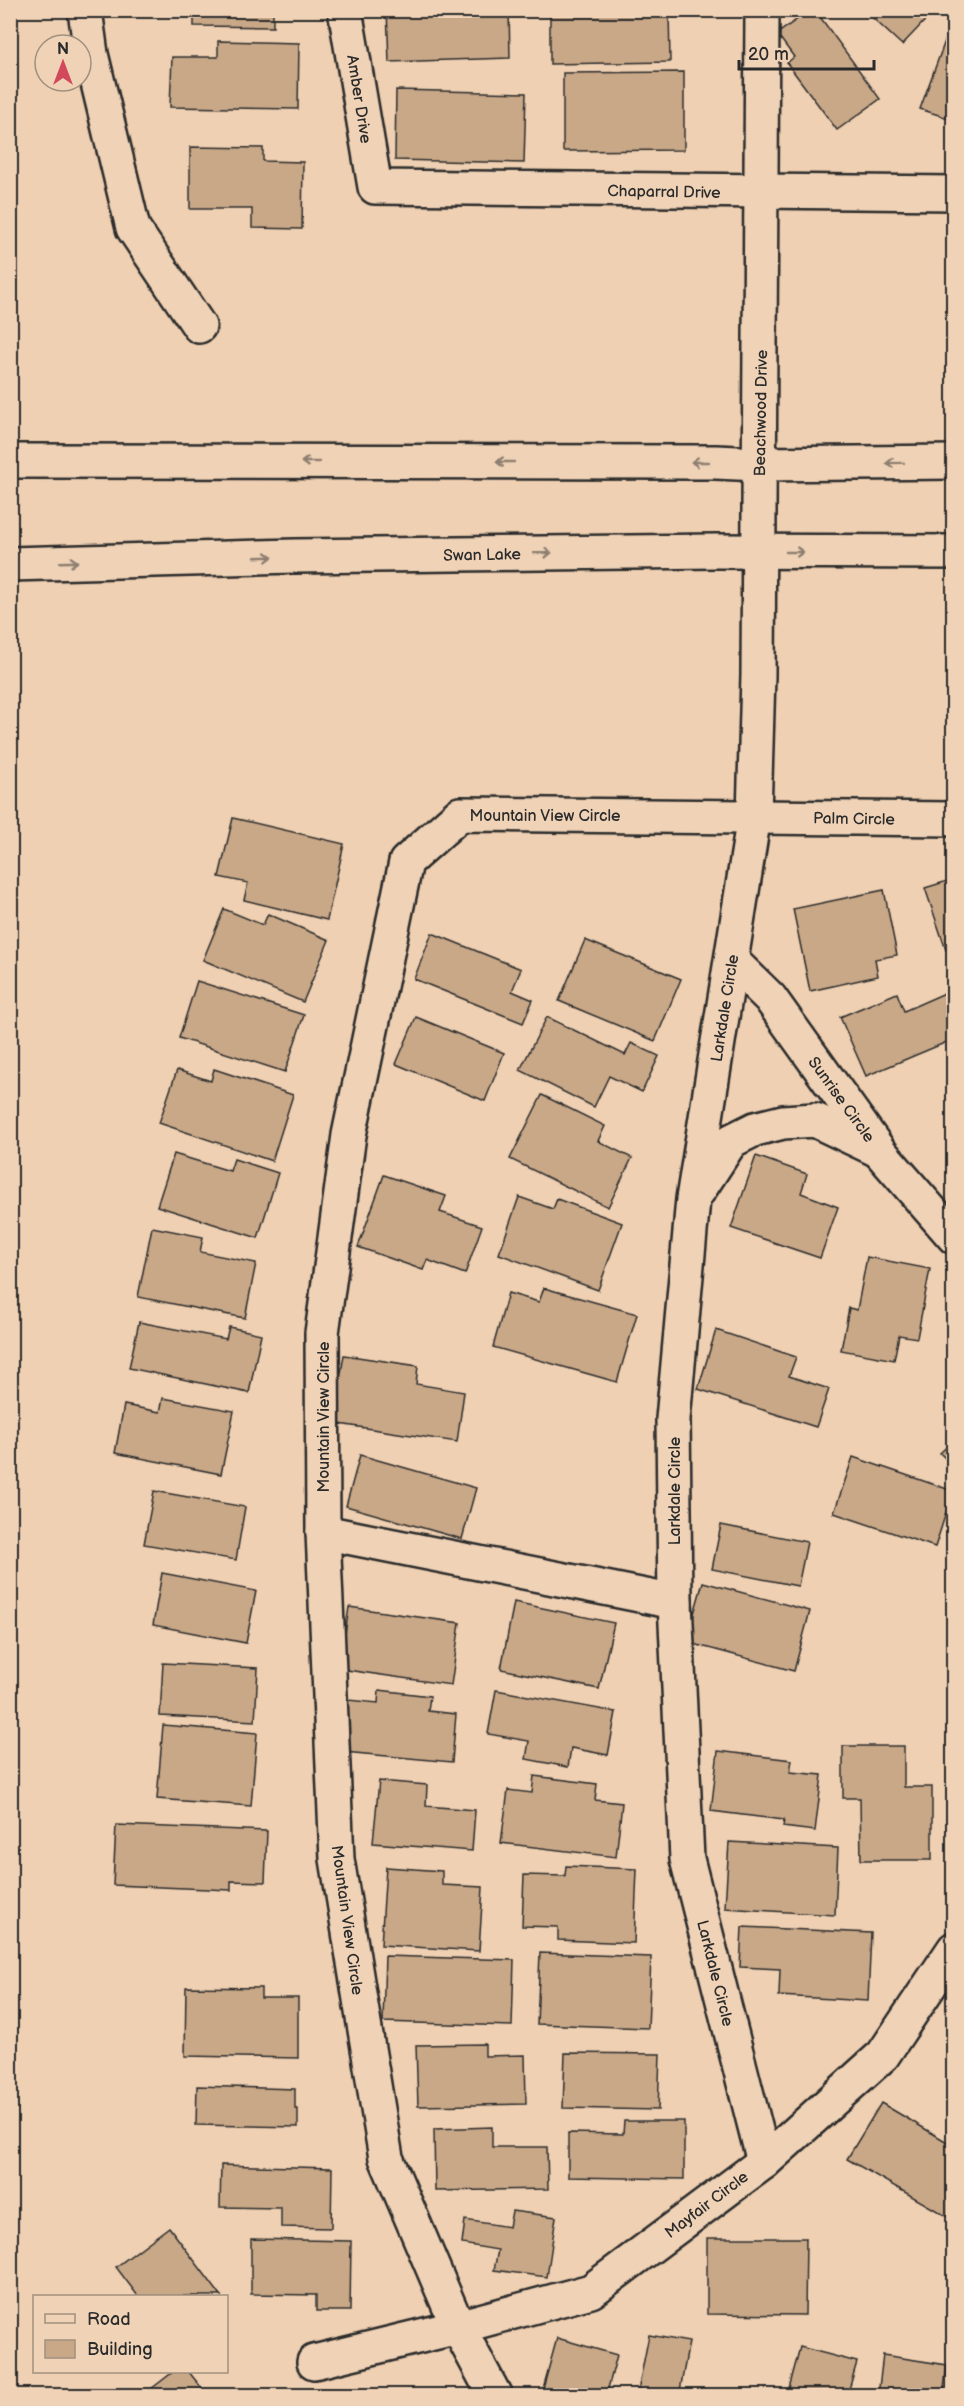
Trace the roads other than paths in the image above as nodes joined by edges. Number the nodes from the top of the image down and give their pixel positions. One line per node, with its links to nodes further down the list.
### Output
1 (85, 10): 7 (street)
2 (345, 10): 4 (street, Amber Drive)
3 (762, 10): 5 (street, Beachwood Drive)
4 (375, 187): 5 (street, Chaparral Drive)
5 (762, 192): 6 (street, Chaparral Drive); 10 (street, Beachwood Drive)
6 (954, 193)
7 (199, 326)
8 (10, 461): 10 (street, one-way to 8)
9 (954, 462): 10 (street, one-way to 10)
10 (759, 464): 11 (street, Beachwood Drive)
11 (758, 552): 12 (street, Swan Lake, one-way to 12); 13 (street, Swan Lake, one-way to 11); 14 (street, Beachwood Drive)
12 (954, 552)
13 (10, 564)
14 (754, 816): 15 (street, Palm Circle); 16 (street, Larkdale Circle); 20 (street, Mountain View Circle)
15 (954, 819)
16 (732, 962): 17 (street, Sunrise Circle); 18 (street, Larkdale Circle)
17 (880, 1152): 18 (street); 19 (street, Sunrise Circle)
18 (693, 1198): 21 (street, Larkdale Circle)
19 (954, 1237)
20 (323, 1532): 21 (street); 24 (street, Mountain View Circle)
21 (675, 1602): 23 (street, Larkdale Circle)
22 (954, 1949): 23 (street, Mayfair Circle)
23 (764, 2162): 24 (street, Mayfair Circle)
24 (458, 2327): 25 (street, Mayfair Circle); 26 (street)
25 (314, 2362)
26 (495, 2396)

